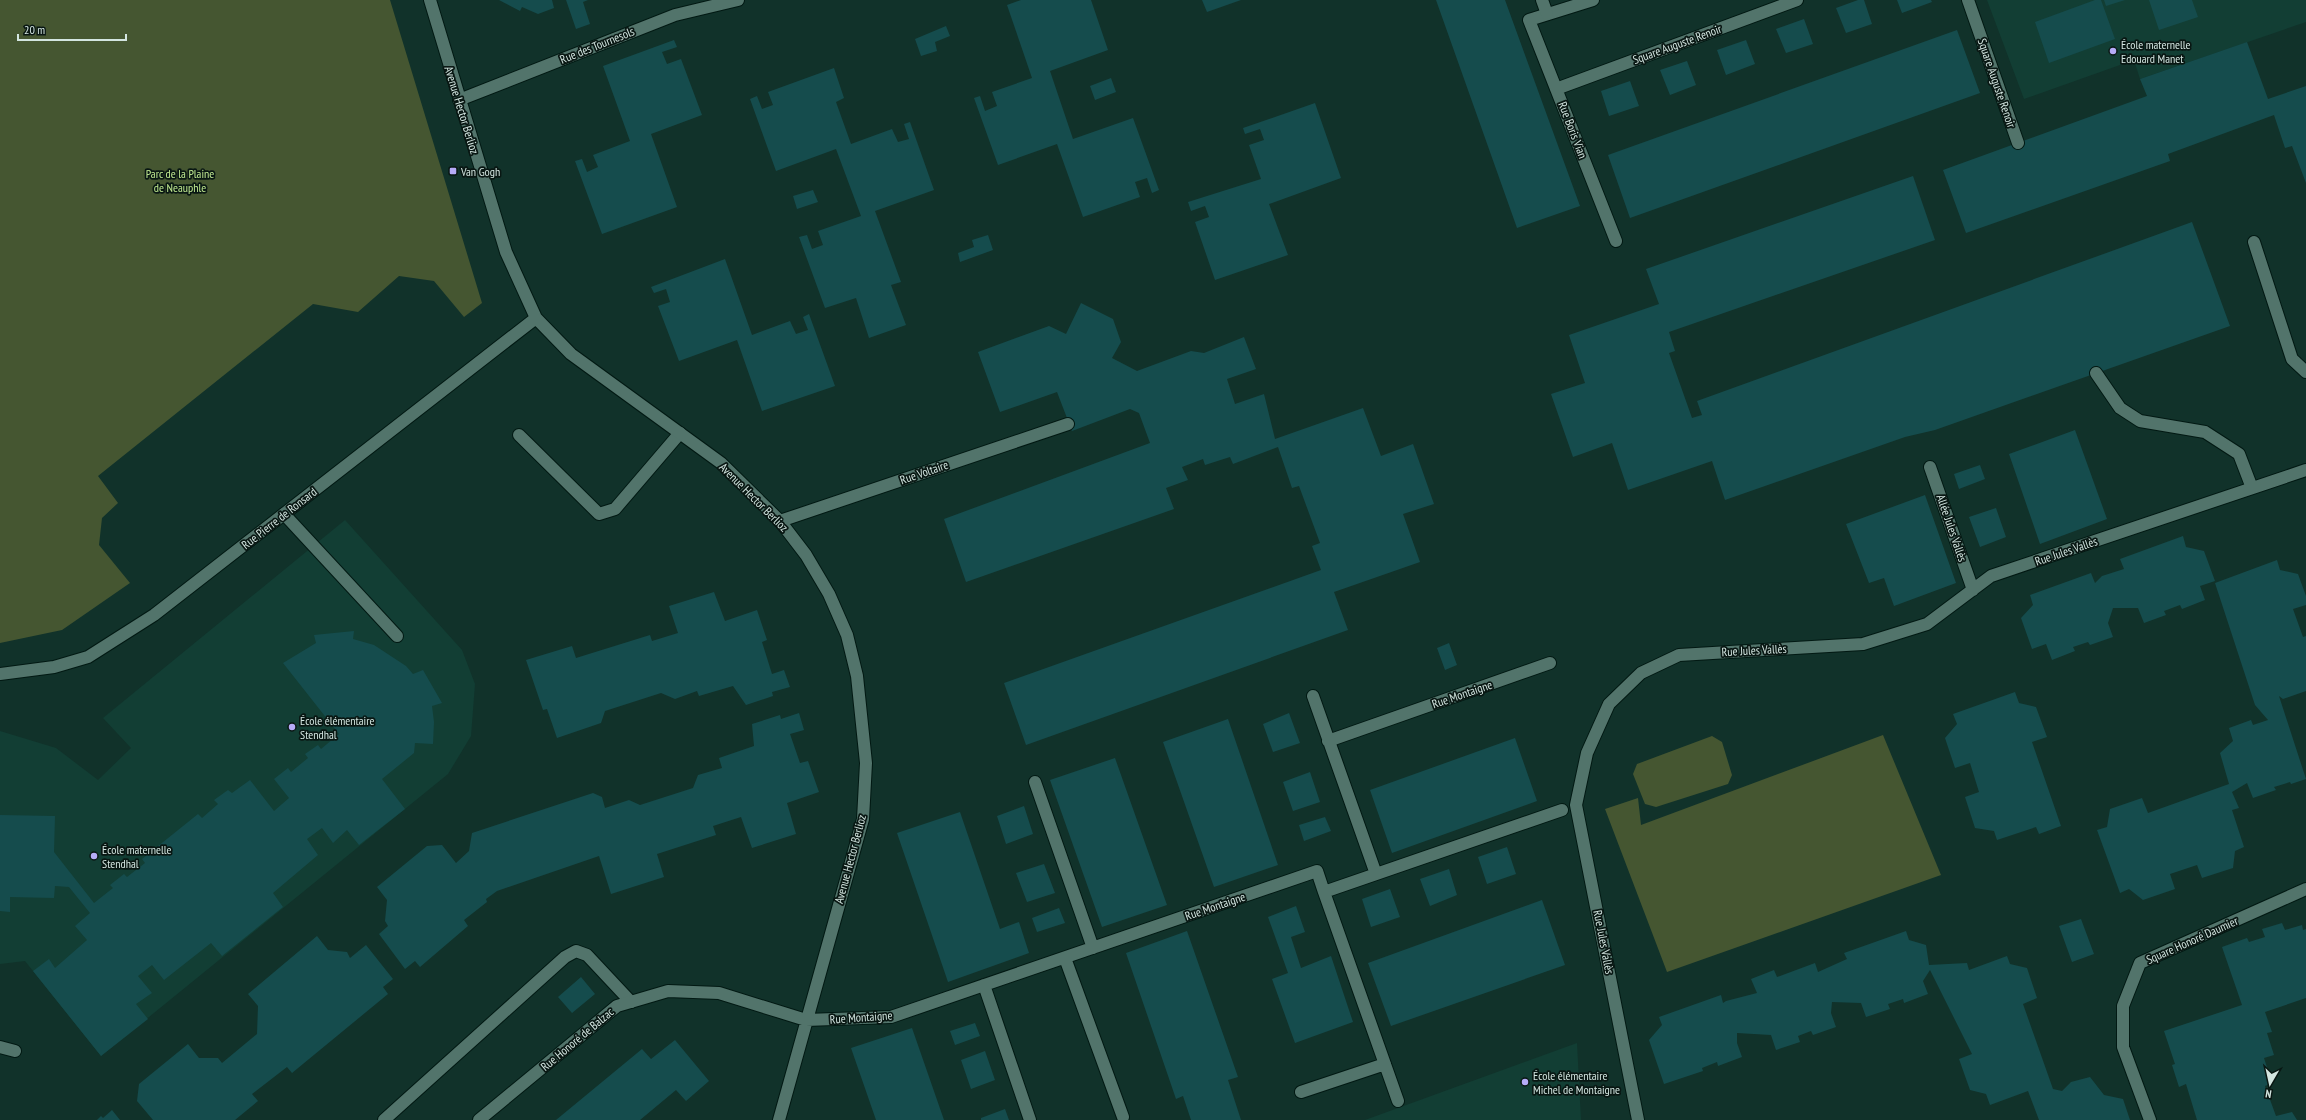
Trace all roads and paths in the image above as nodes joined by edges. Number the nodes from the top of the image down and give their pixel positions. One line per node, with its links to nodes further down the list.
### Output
1 (430, 0): 9 (street, Avenue Hector Berlioz)
2 (738, 0): 9 (street, Rue des Tournesols)
3 (1542, 0): 7 (street)
4 (1593, 0): 7 (street)
5 (1797, 0): 8 (street, Square Auguste Renoir)
6 (1968, 0): 10 (street, Square Auguste Renoir)
7 (1547, 14): 8 (street, Rue Boris Vian)
8 (1556, 89): 11 (street, Rue Boris Vian)
9 (459, 100): 13 (street, Avenue Hector Berlioz)
10 (2018, 143)
11 (1616, 241)
12 (2254, 242): 14 (street)
13 (536, 318): 17 (street, Avenue Hector Berlioz); 22 (street, Rue Pierre de Ronsard)
14 (2306, 372)
15 (2096, 373): 21 (street)
16 (1068, 424): 23 (street, Rue Voltaire)
17 (680, 433): 18 (street); 23 (street, Avenue Hector Berlioz)
18 (519, 435)
19 (1930, 467): 24 (street, Allée Jules Vallès)
20 (2306, 470): 21 (street, Rue Jules Vallès)
21 (2252, 488): 24 (street, Rue Jules Vallès)
22 (284, 514): 25 (street); 27 (street, Rue Pierre de Ronsard)
23 (780, 521): 39 (street, Avenue Hector Berlioz)
24 (1973, 590): 51 (street, Rue Jules Vallès)
25 (398, 636)
26 (1550, 663): 29 (street, Rue Montaigne)
27 (0, 674)
28 (1313, 696): 29 (street)
29 (1328, 741): 32 (street)
30 (1035, 782): 35 (street)
31 (1562, 810): 32 (street)
32 (1376, 874): 34 (street)
33 (2306, 889): 52 (street, Square Honoré Daumier)
34 (1324, 892): 35 (street, Rue Montaigne); 42 (street, Rue Montaigne)
35 (1092, 948): 36 (street, Rue Montaigne)
36 (1065, 958): 37 (street, Rue Montaigne); 46 (street)
37 (984, 985): 39 (street, Rue Montaigne); 50 (street)
38 (631, 1002): 39 (street, Rue Honoré de Balzac); 45 (street, Rue Honoré de Balzac); 47 (street)
39 (806, 1020): 49 (street, Avenue Hector Berlioz)
40 (0, 1047): 41 (street)
41 (15, 1050)
42 (1385, 1064): 43 (street); 44 (street, Rue Montaigne)
43 (1301, 1092)
44 (1398, 1102)
45 (493, 1116): 48 (street, Rue Honoré de Balzac)
46 (1123, 1117)
47 (384, 1120)
48 (479, 1120)
49 (779, 1120)
50 (1030, 1120)
51 (1638, 1120)
52 (2150, 1120)

